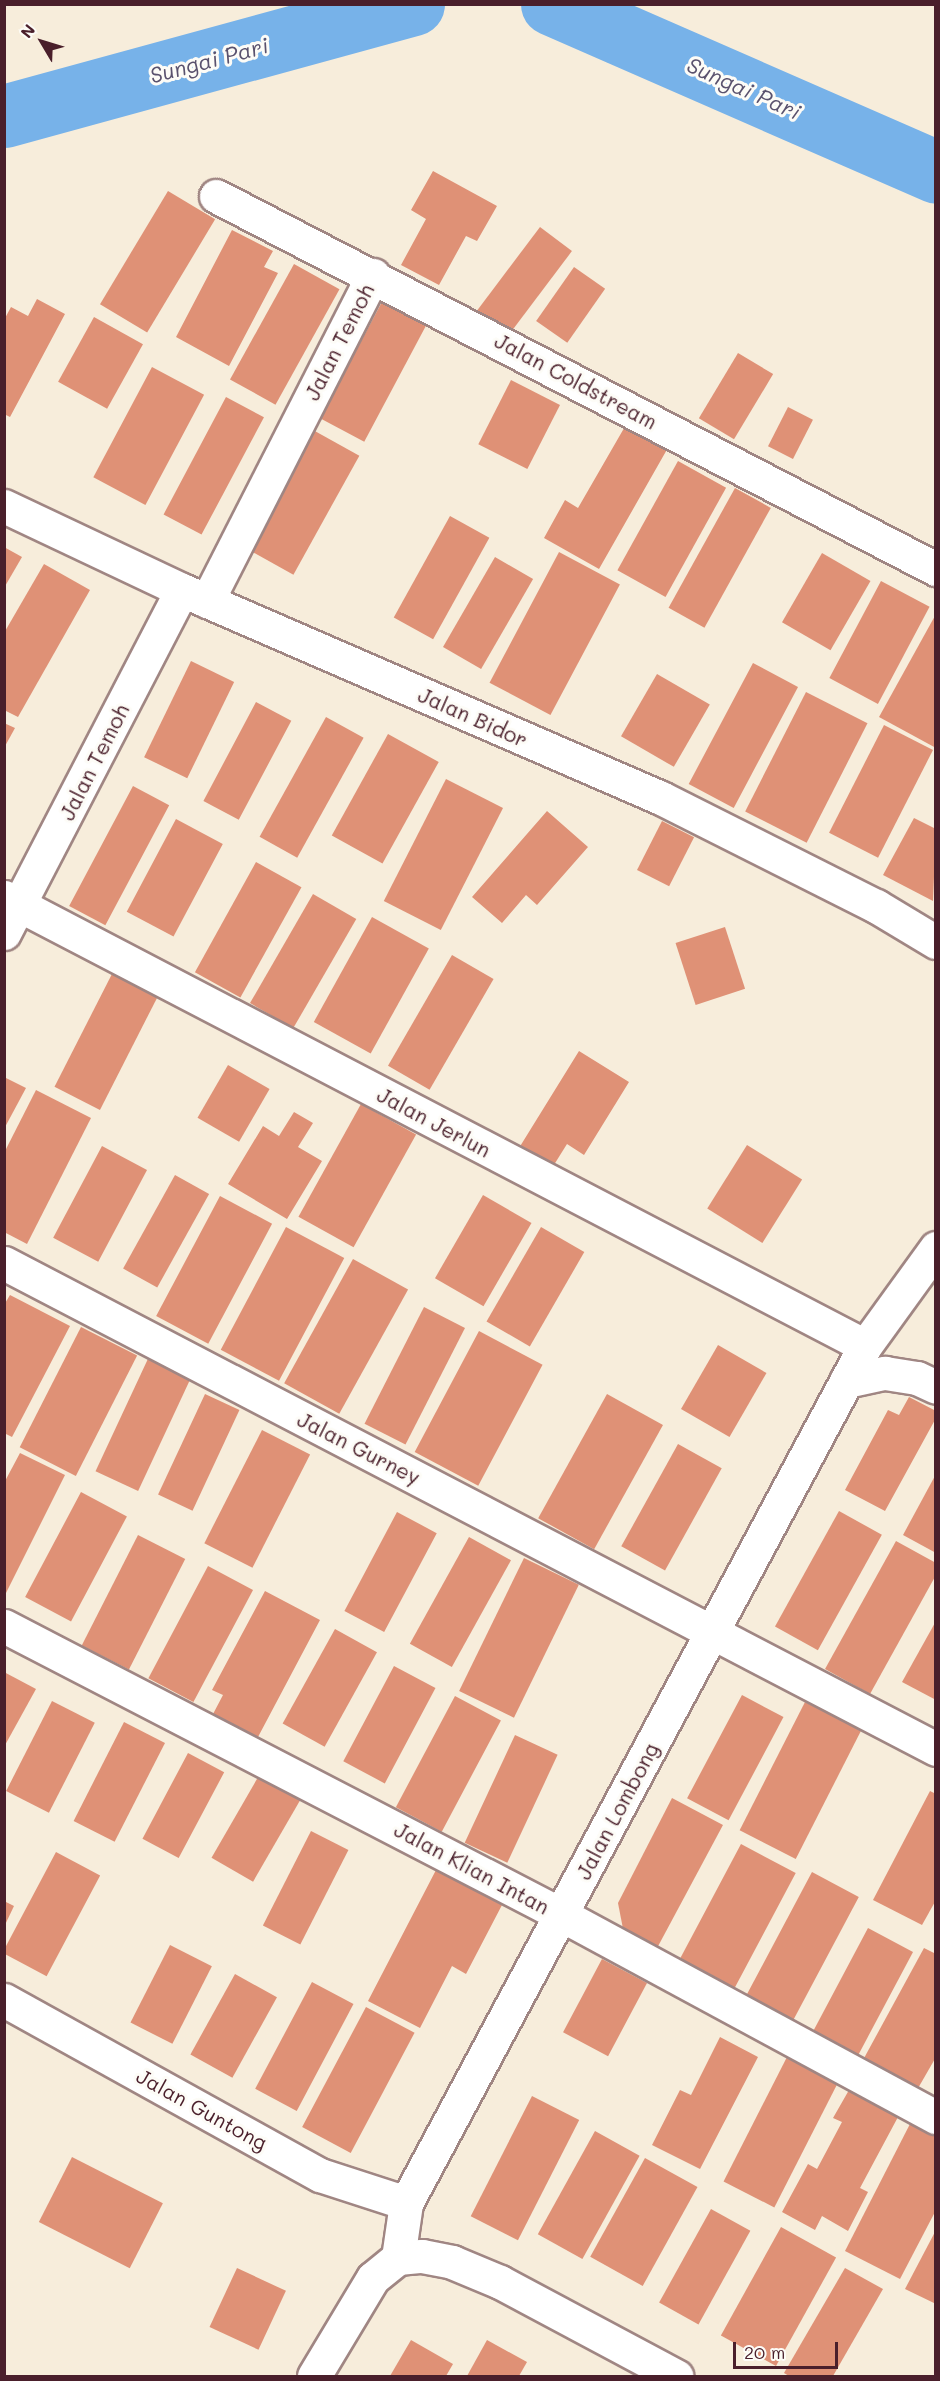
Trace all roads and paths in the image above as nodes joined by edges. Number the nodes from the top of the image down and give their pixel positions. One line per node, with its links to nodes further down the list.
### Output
1 (216, 196): 2 (street, Jalan Coldstream)
2 (374, 275): 4 (street, Jalan Coldstream); 5 (street, Jalan Temoh)
3 (4, 506): 5 (street, Jalan Bidor)
4 (936, 569)
5 (194, 596): 6 (street, Jalan Temoh); 7 (street, Jalan Bidor)
6 (10, 912): 10 (street, Jalan Jerlun)
7 (936, 942)
8 (936, 1248): 10 (street, Jalan Lombong)
9 (4, 1263): 14 (street, Jalan Gurney)
10 (864, 1346): 11 (street, Jalan Lombong)
11 (846, 1381): 12 (street); 14 (street, Jalan Lombong)
12 (936, 1387)
13 (4, 1626): 16 (street, Jalan Klian Intan)
14 (714, 1632): 15 (street, Jalan Gurney); 16 (street, Jalan Lombong)
15 (936, 1749)
16 (562, 1915): 18 (street, Jalan Klian Intan); 19 (street, Jalan Lombong)
17 (4, 2000): 19 (street, Jalan Guntong)
18 (936, 2117)
19 (406, 2203): 20 (street, Jalan Lombong)
20 (398, 2258): 21 (street); 22 (street)
21 (314, 2376)
22 (676, 2376)

